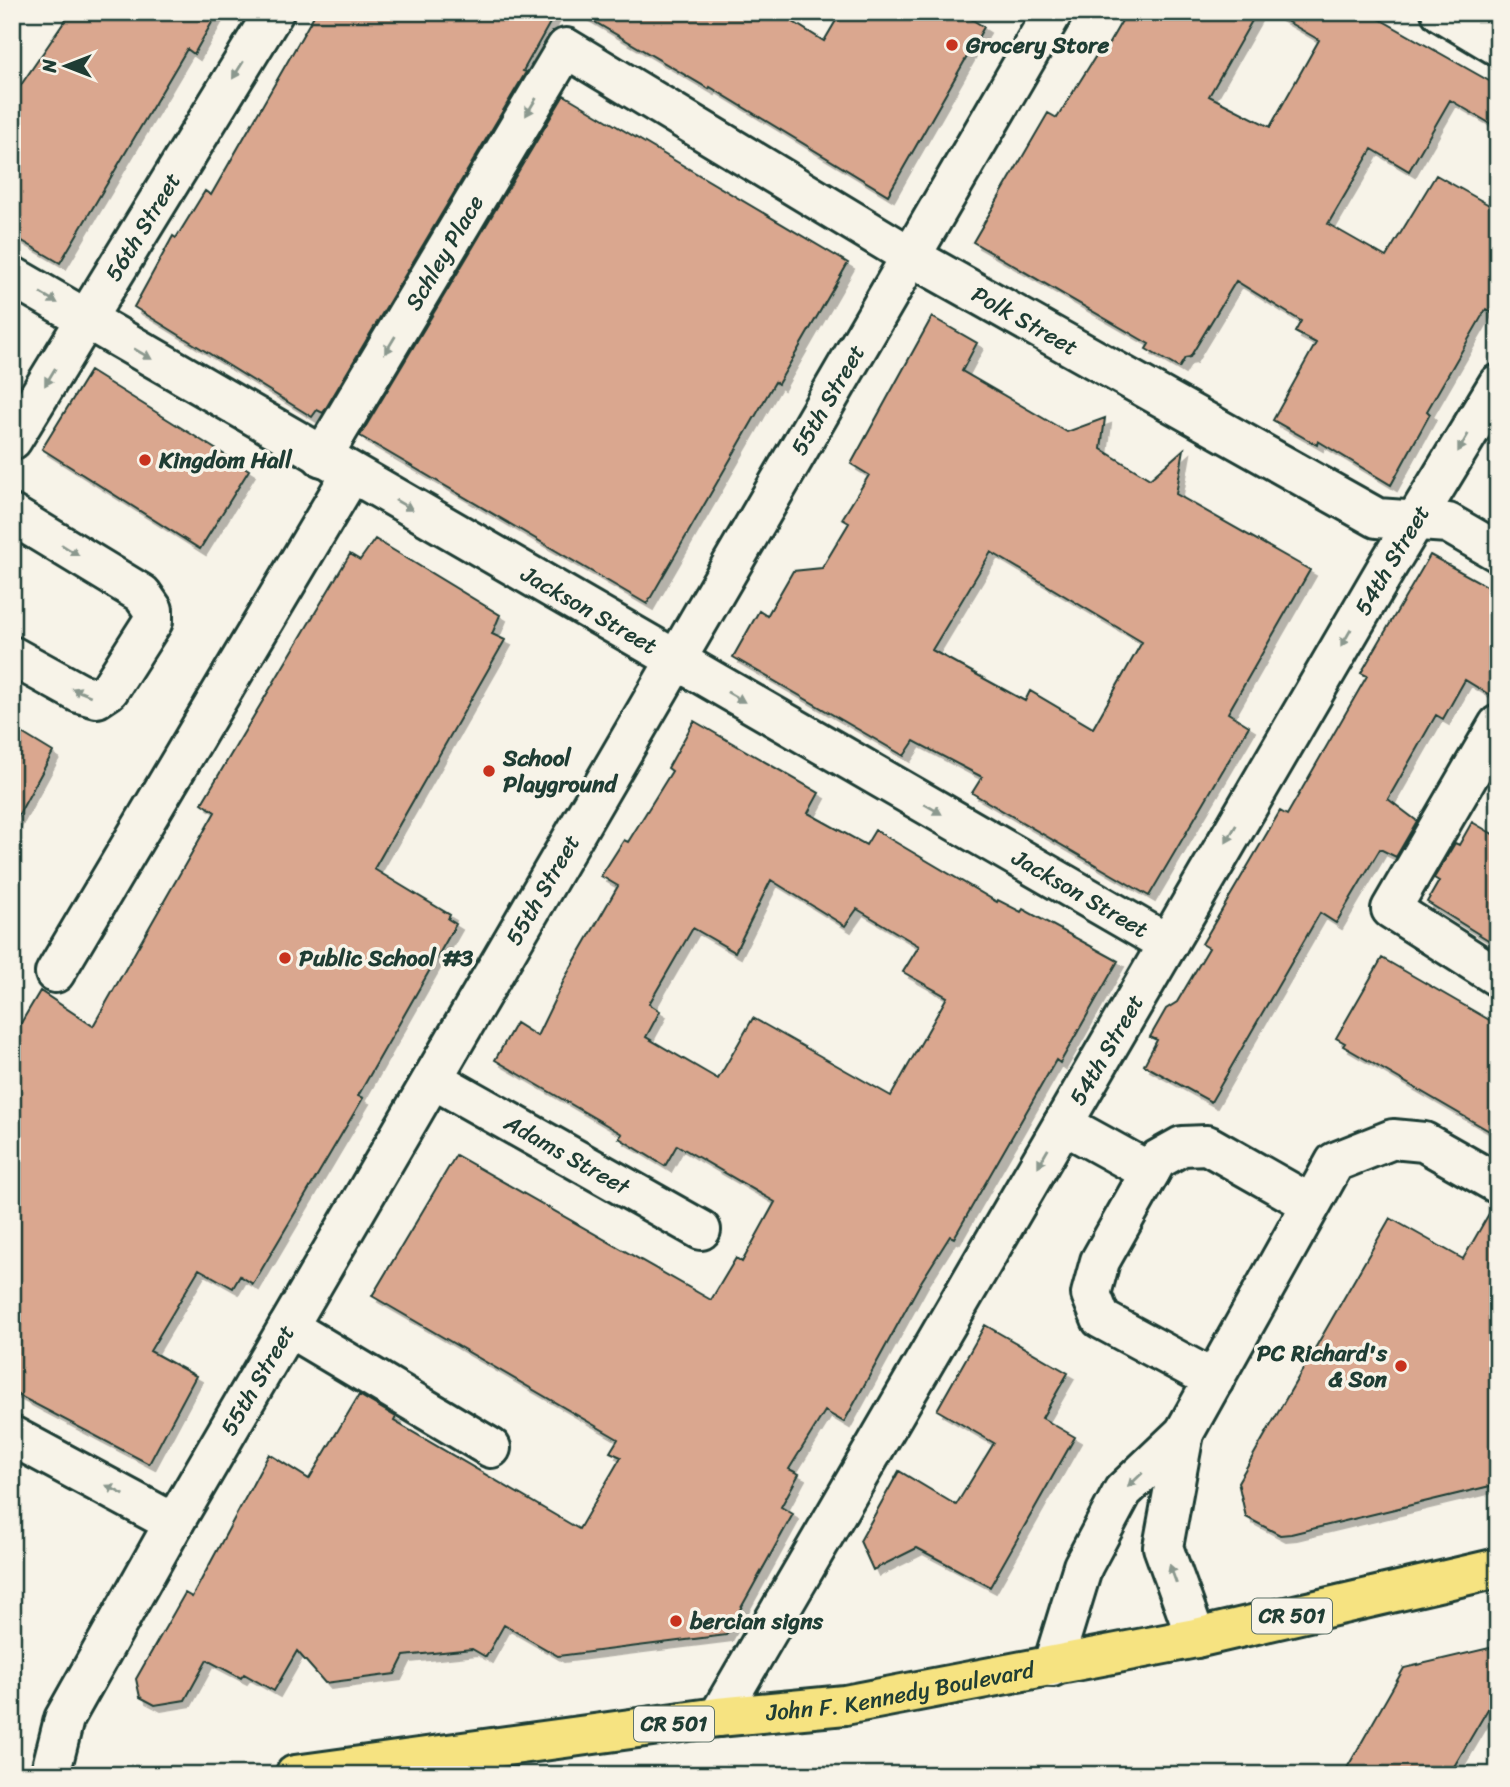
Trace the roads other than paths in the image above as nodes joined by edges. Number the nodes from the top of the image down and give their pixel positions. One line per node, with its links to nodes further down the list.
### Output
1 (274, 12): 8 (street, 56th Street, one-way to 8)
2 (1053, 12): 6 (street, 55th Street)
3 (1441, 12): 4 (street)
4 (1498, 46)
5 (566, 48): 6 (street, Polk Street); 11 (street, Schley Place, one-way to 11)
6 (912, 257): 13 (street, Polk Street); 16 (street, 55th Street)
7 (12, 276): 8 (street, Jackson Street, one-way to 8)
8 (85, 319): 10 (street, 56th Street, one-way to 10); 11 (street, Jackson Street, one-way to 11)
9 (1498, 384): 13 (street, 54th Street, one-way to 13)
10 (12, 440)
11 (337, 466): 16 (street, Jackson Street, one-way to 16); 20 (street, Schley Place)
12 (12, 515): 15 (street, one-way to 15)
13 (1414, 521): 14 (street, Polk Street); 19 (street, 54th Street, one-way to 19)
14 (1498, 552)
15 (12, 656)
16 (677, 662): 19 (street, Jackson Street, one-way to 19); 22 (street, 55th Street)
17 (1498, 725): 18 (street)
18 (1487, 771): 21 (street)
19 (1168, 944): 23 (street, 54th Street)
20 (55, 973)
21 (1498, 977)
22 (433, 1079): 27 (street, Adams Street); 28 (street, 55th Street)
23 (1063, 1125): 24 (street); 37 (street, 54th Street, one-way to 37)
24 (1150, 1172): 26 (street); 29 (street)
25 (1498, 1184): 26 (street)
26 (1311, 1204): 29 (street)
27 (701, 1230)
28 (288, 1327): 32 (street); 33 (street, 55th Street)
29 (1214, 1380): 30 (street)
30 (1184, 1433): 35 (street, one-way to 30); 36 (street, one-way to 36)
31 (12, 1436): 33 (street, one-way to 31)
32 (491, 1448)
33 (174, 1523): 38 (street, 55th Street)
34 (1498, 1569): 35 (main road, John F. Kennedy Boulevard / CR 501)
35 (1196, 1638): 36 (main road, John F. Kennedy Boulevard / CR 501)
36 (1052, 1667): 37 (main road, John F. Kennedy Boulevard / CR 501)
37 (718, 1717): 39 (main road, John F. Kennedy Boulevard / CR 501)
38 (50, 1775)
39 (295, 1775)

